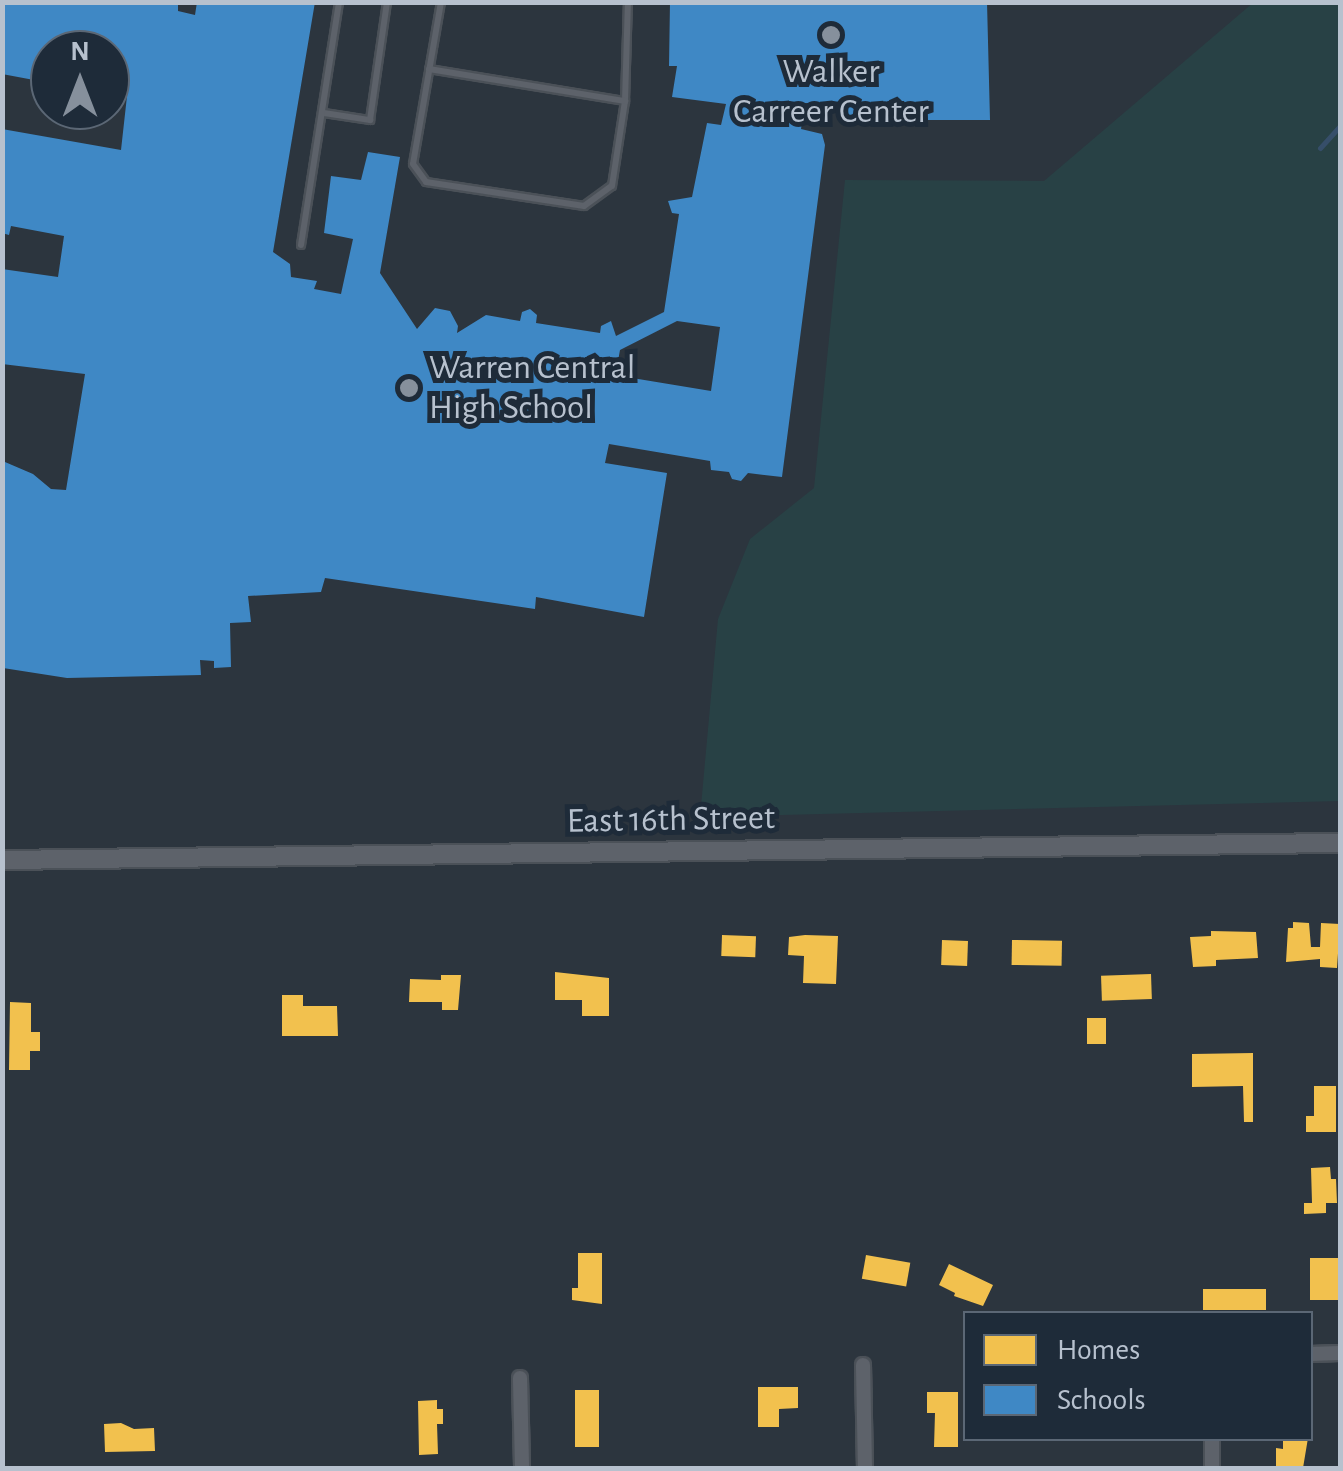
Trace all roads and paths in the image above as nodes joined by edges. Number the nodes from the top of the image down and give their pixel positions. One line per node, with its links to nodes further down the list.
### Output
1 (340, 2): 7 (lane)
2 (388, 2): 7 (lane)
3 (440, 2): 5 (lane)
4 (628, 2): 6 (lane)
5 (429, 70): 6 (lane); 6 (lane)
6 (625, 102)
7 (324, 113): 8 (lane)
8 (301, 245)
9 (1340, 843): 10 (street, East 16th Street)
10 (2, 860)
11 (1340, 1352): 12 (street)
12 (1313, 1354)
13 (864, 1364): 17 (street)
14 (520, 1378): 16 (street)
15 (1212, 1441): 18 (street)
16 (522, 1468)
17 (865, 1468)
18 (1212, 1468)

